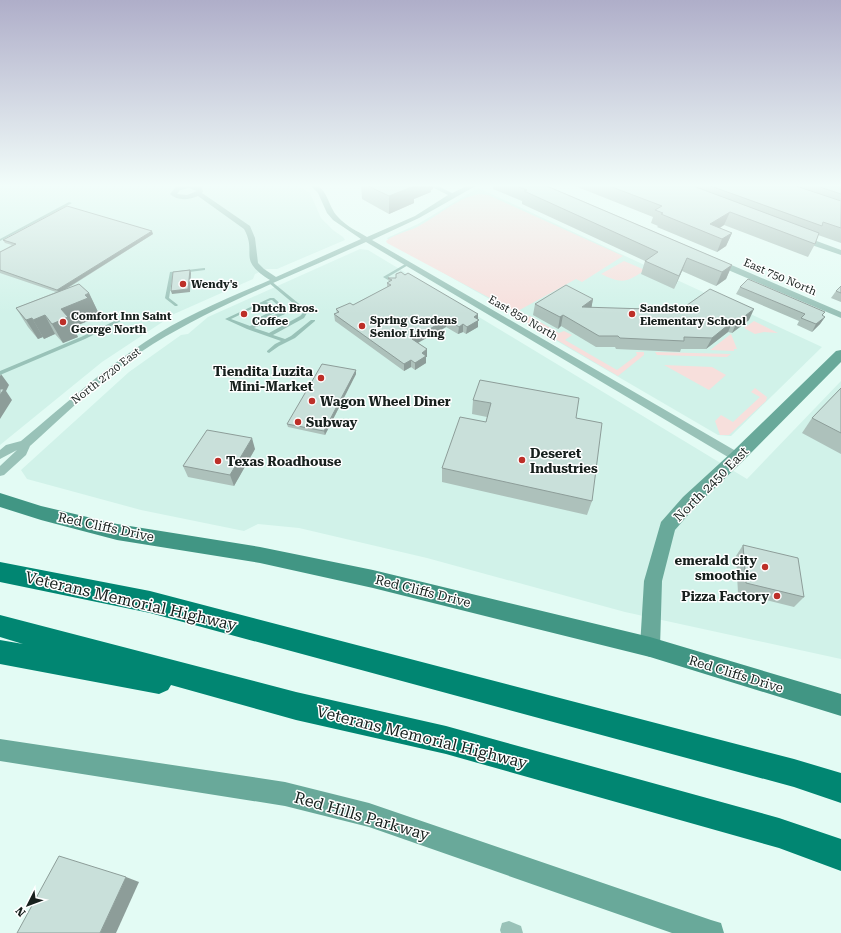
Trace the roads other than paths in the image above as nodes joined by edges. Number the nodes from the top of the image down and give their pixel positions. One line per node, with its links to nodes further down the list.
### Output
1 (24, 228): 7 (lane)
2 (246, 228): 12 (street)
3 (347, 228): 6 (street, East 850 North)
4 (393, 228): 6 (street, North 2720 East)
5 (790, 234): 8 (street)
6 (366, 239): 10 (street, East 850 North); 12 (street, North 2720 East)
7 (0, 240)
8 (841, 253)
9 (711, 260): 16 (street, East 750 North)
10 (408, 264): 13 (lane); 28 (street, East 850 North)
11 (204, 269): 15 (lane)
12 (273, 281): 21 (lane); 26 (street, North 2720 East)
13 (394, 283)
14 (262, 303): 19 (lane); 19 (lane); 20 (lane)
15 (176, 305)
16 (841, 315)
17 (123, 319): 25 (lane)
18 (313, 321): 22 (lane)
19 (257, 325): 20 (lane)
20 (249, 328): 21 (lane)
21 (269, 335): 22 (lane)
22 (285, 341): 23 (lane)
23 (269, 352)
24 (839, 360): 28 (street, North 2450 East)
25 (0, 373)
26 (24, 444): 27 (street, North 2720 East); 29 (street, North 2720 East)
27 (0, 455)
28 (737, 457): 35 (street, North 2450 East)
29 (0, 472)
30 (0, 500): 35 (main road, Red Cliffs Drive)
31 (0, 562): 33 (highway)
32 (0, 572): 33 (highway, Veterans Memorial Highway)
33 (150, 602): 40 (highway, Veterans Memorial Highway)
34 (0, 626): 38 (highway, Veterans Memorial Highway)
35 (650, 647): 37 (main road, Red Cliffs Drive)
36 (0, 652): 38 (highway)
37 (841, 705)
38 (296, 706): 41 (highway, Veterans Memorial Highway)
39 (0, 750): 42 (street, Red Hills Parkway)
40 (841, 788)
41 (841, 855)
42 (711, 933)

